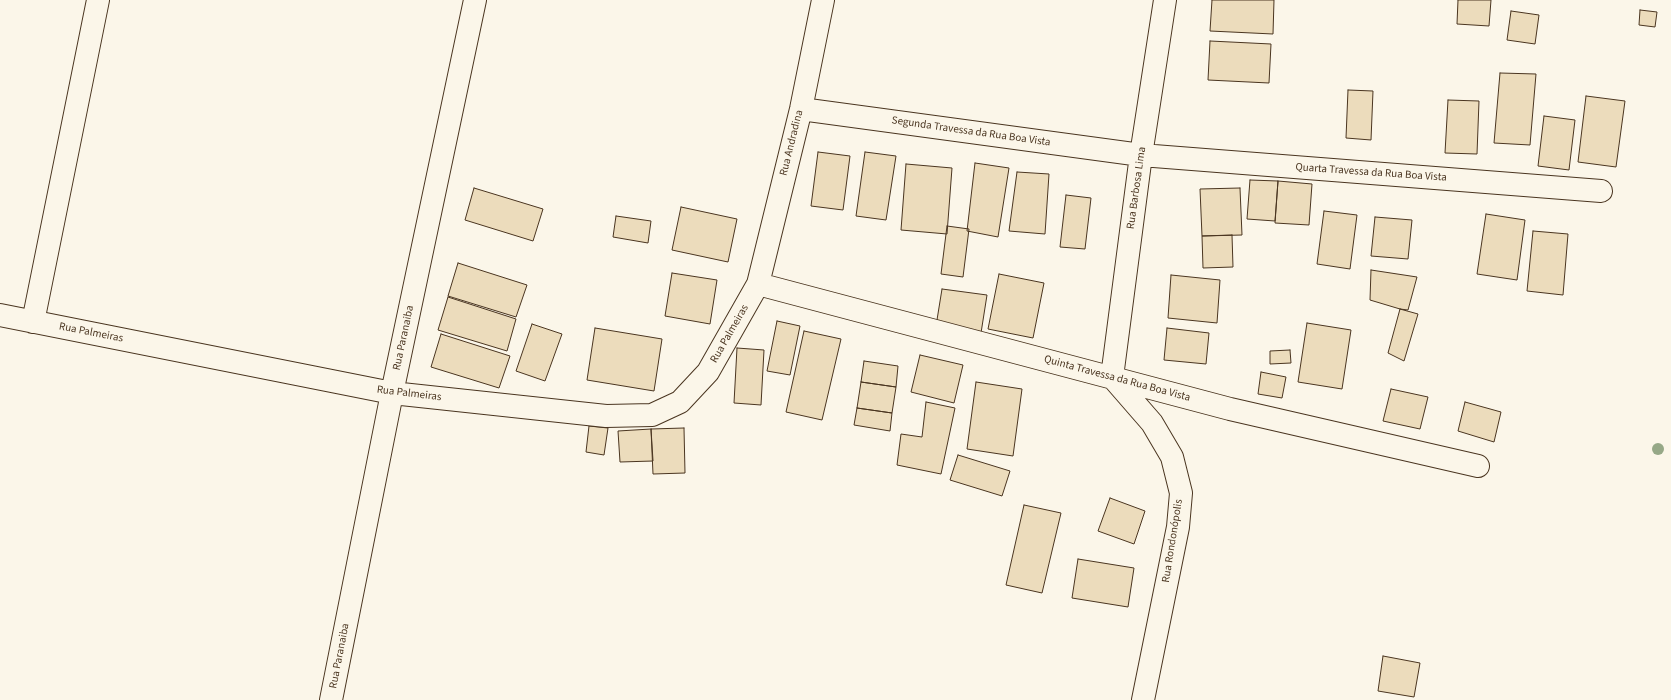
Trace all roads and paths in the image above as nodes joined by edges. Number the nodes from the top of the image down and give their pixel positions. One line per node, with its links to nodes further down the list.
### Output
1 (98, 0): 10 (street)
2 (475, 0): 12 (street, Rua Paranaiba)
3 (823, 0): 5 (street, Rua Andradina)
4 (1165, 0): 6 (street, Rua Barbosa Lima)
5 (801, 109): 6 (street, Segunda Travessa da Rua Boa Vista); 8 (street, Rua Andradina)
6 (1141, 155): 7 (street, Quarta Travessa da Rua Boa Vista); 11 (street, Rua Barbosa Lima)
7 (1601, 191)
8 (758, 284): 11 (street, Quinta Travessa da Rua Boa Vista); 12 (street, Rua Palmeiras)
9 (0, 315): 10 (street, Rua Palmeiras)
10 (33, 322): 12 (street, Rua Palmeiras)
11 (1112, 377): 13 (street, Quinta Travessa da Rua Boa Vista); 15 (street, Rua Rondonópolis)
12 (392, 393): 14 (street, Rua Paranaiba)
13 (1478, 466)
14 (331, 700)
15 (1143, 700)

